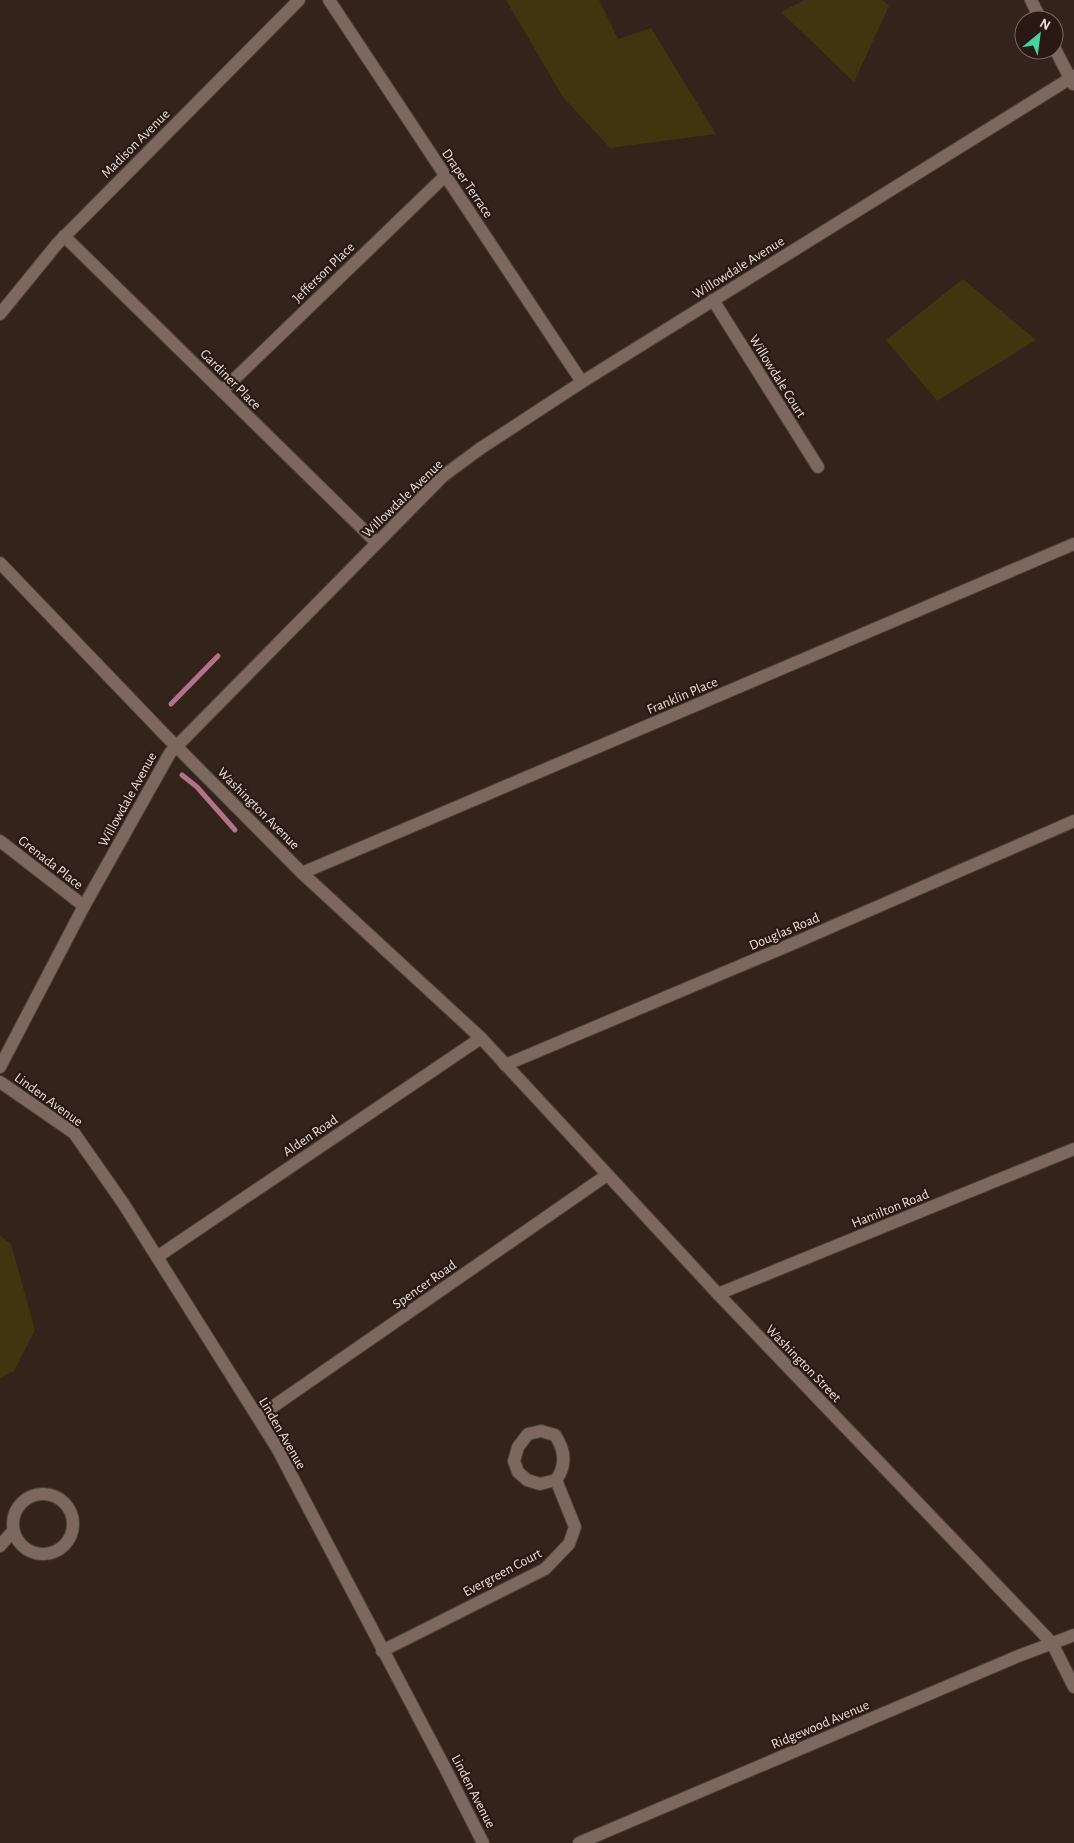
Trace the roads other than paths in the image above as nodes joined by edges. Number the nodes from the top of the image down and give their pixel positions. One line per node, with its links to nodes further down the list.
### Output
1 (299, 0): 6 (street, Madison Avenue)
2 (329, 0): 5 (street, Draper Terrace)
3 (1061, 60): 4 (street)
4 (1073, 80): 7 (street, Willowdale Avenue)
5 (445, 176): 9 (street, Draper Terrace); 10 (street, Jefferson Place)
6 (64, 236): 8 (street, Madison Avenue); 10 (street, Gardiner Place)
7 (713, 300): 9 (street, Willowdale Avenue); 11 (street, Willowdale Court)
8 (0, 314)
9 (582, 382): 12 (street, Willowdale Avenue)
10 (222, 391): 12 (street, Gardiner Place)
11 (818, 467)
12 (377, 543): 15 (street, Willowdale Avenue)
13 (1074, 544): 18 (street, Franklin Place)
14 (0, 563): 15 (street, Washington Avenue)
15 (177, 747): 18 (street, Washington Avenue); 19 (street, Willowdale Avenue)
16 (1074, 821): 21 (street, Douglas Road)
17 (0, 841): 19 (street, Grenada Place)
18 (302, 874): 20 (street, Washington Avenue)
19 (84, 906): 22 (street, Willowdale Avenue)
20 (481, 1038): 21 (street, Washington Avenue); 26 (street, Alden Road)
21 (505, 1065): 25 (street, Washington Street)
22 (0, 1067)
23 (0, 1082): 26 (street, Linden Avenue)
24 (1074, 1149): 27 (street, Hamilton Road)
25 (607, 1175): 27 (street, Washington Street); 28 (street, Spencer Road)
26 (157, 1257): 28 (street, Linden Avenue)
27 (718, 1294): 33 (street, Washington Street)
28 (258, 1417): 34 (street, Linden Avenue)
29 (556, 1480): 29 (street); 34 (street, Evergreen Court)
30 (13, 1531): 30 (street); 31 (street)
31 (0, 1546)
32 (1074, 1635): 33 (street, Ridgewood Avenue)
33 (1052, 1643): 35 (street, Washington Street); 37 (street, Ridgewood Avenue)
34 (382, 1651): 36 (street, Linden Avenue)
35 (1074, 1687)
36 (483, 1843)
37 (579, 1843)

